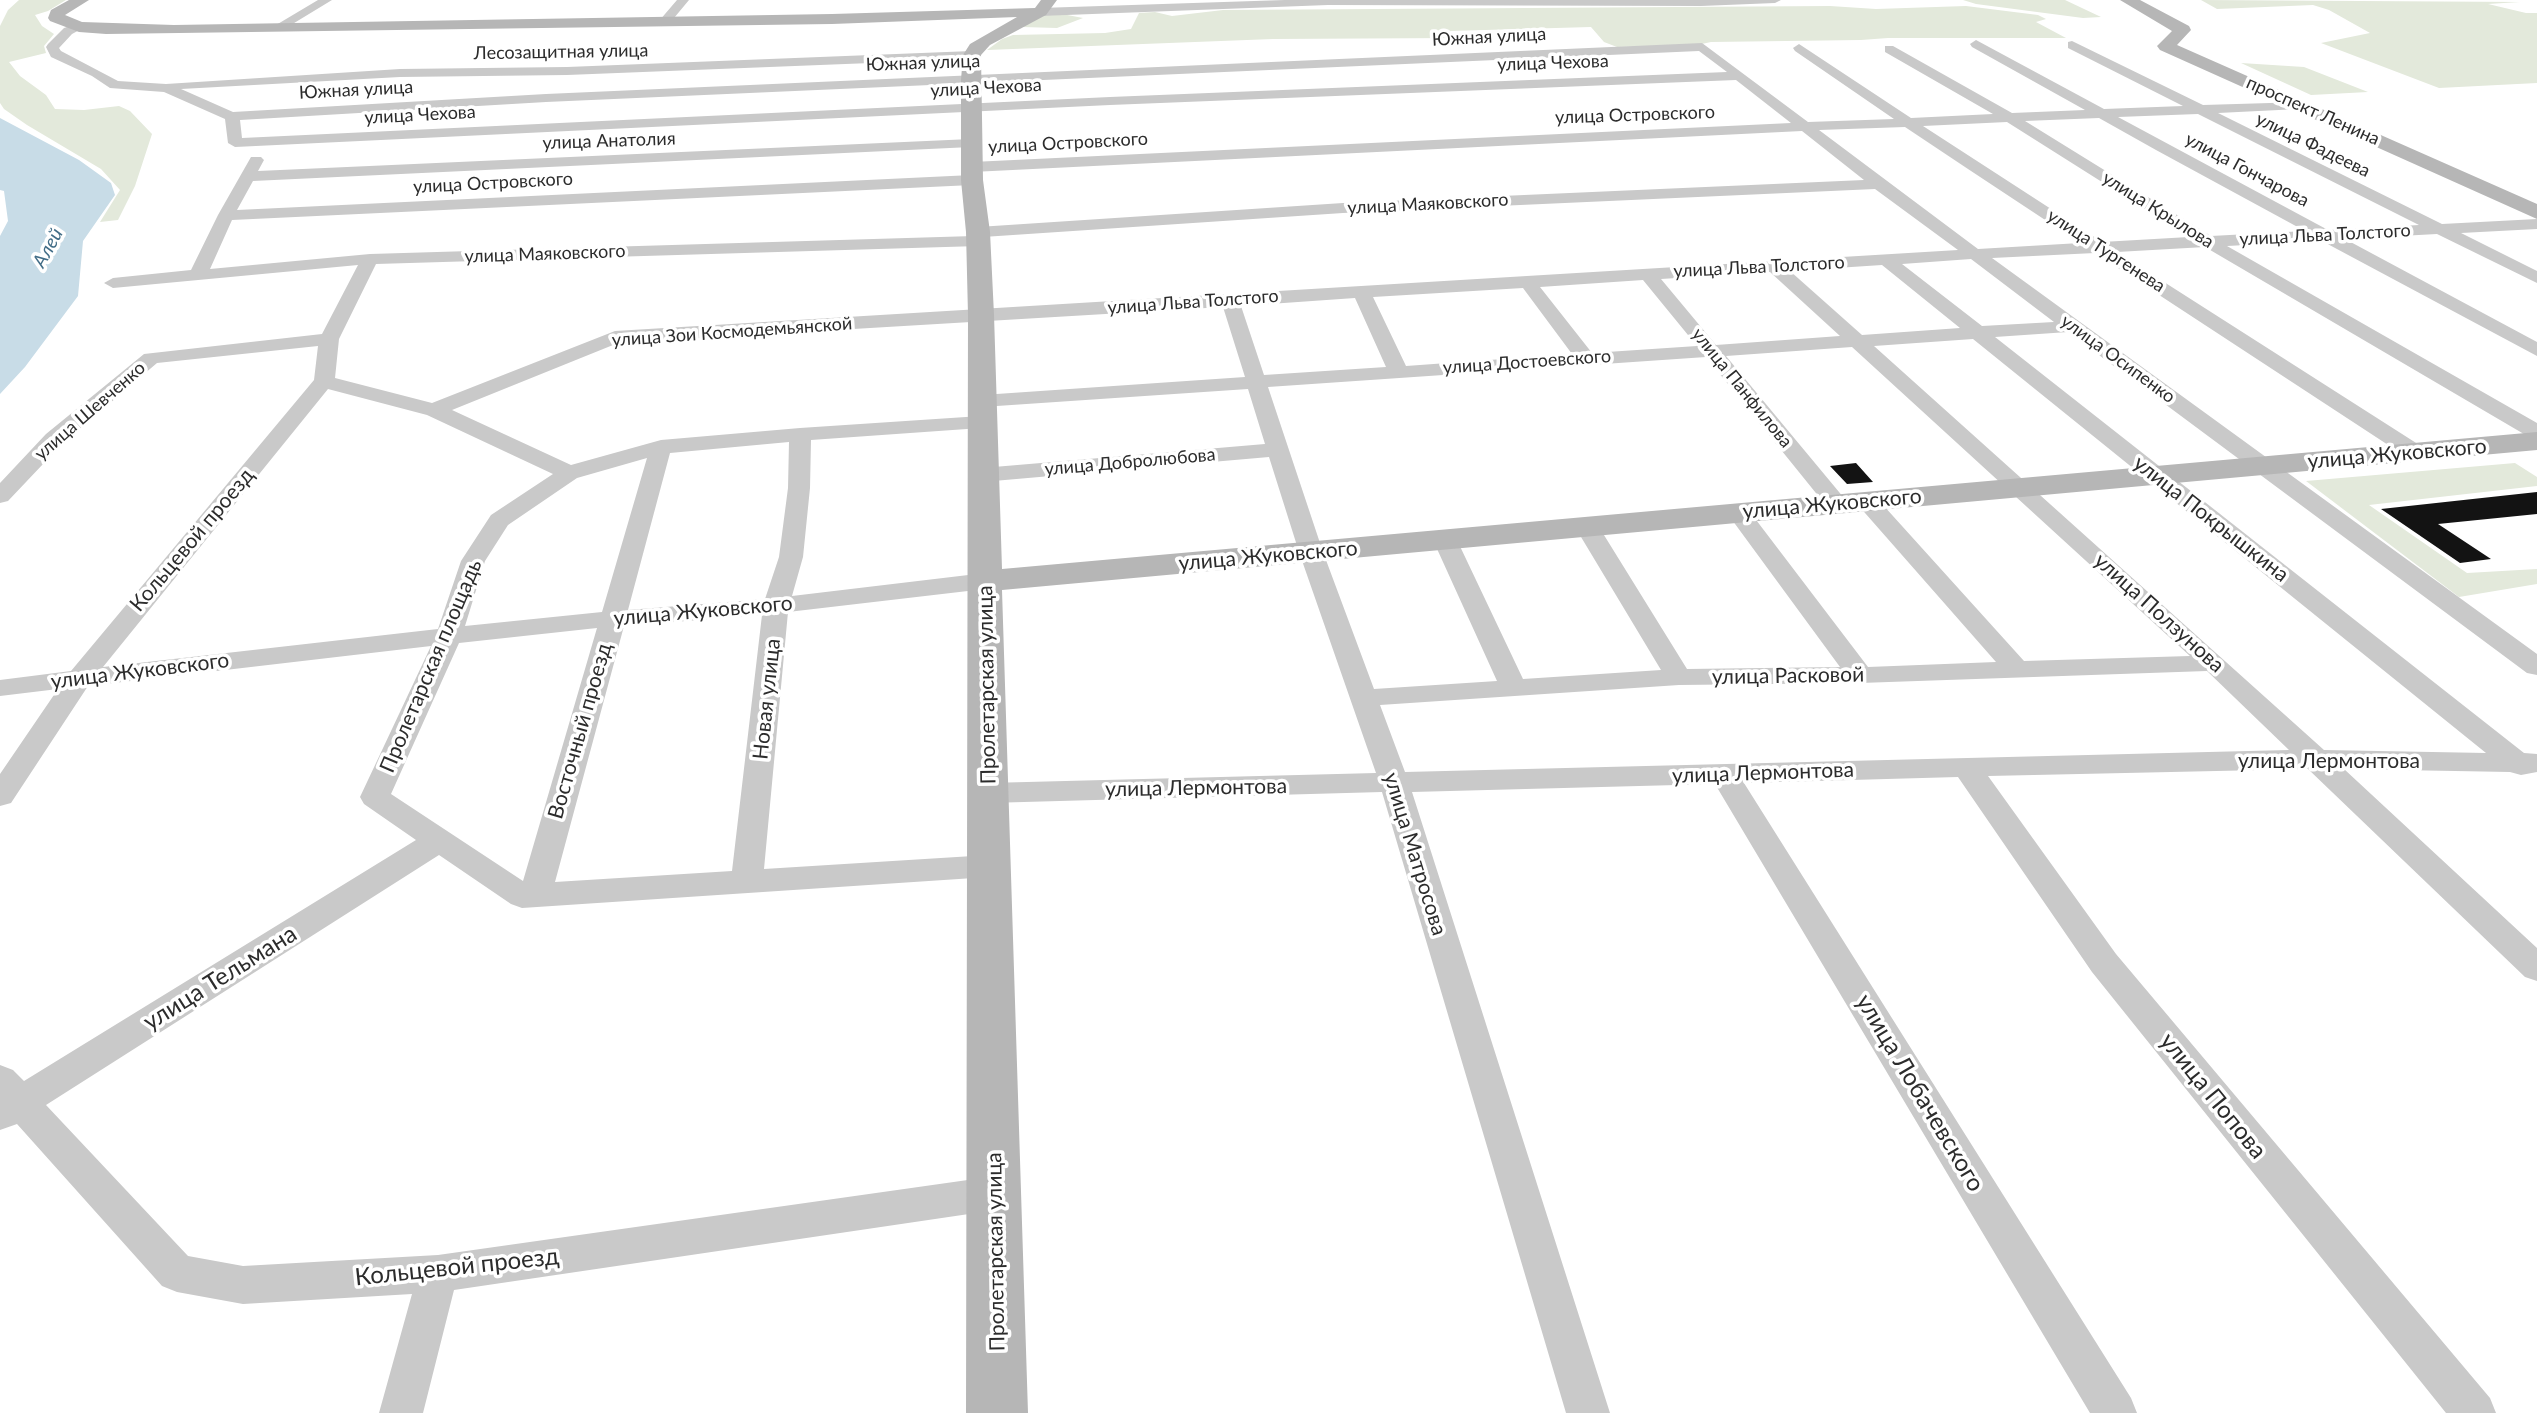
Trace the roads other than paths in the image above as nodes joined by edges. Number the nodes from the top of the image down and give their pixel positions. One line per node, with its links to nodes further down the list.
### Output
1 (81, 0): 8 (street)
2 (326, 0): 9 (street)
3 (684, 0): 7 (street)
4 (1775, 0): 6 (street)
5 (2128, 0): 21 (street, проспект Ленина)
6 (1045, 6): 7 (street); 26 (street)
7 (665, 21): 9 (street)
8 (79, 27): 9 (street); 17 (street)
9 (278, 28)
10 (1976, 44): 23 (street, улица Гончарова)
11 (2072, 45): 22 (street, улица Фадеева)
12 (1702, 47): 15 (street, Южная улица); 18 (street, улица Осипенко)
13 (1798, 48): 27 (street, улица Тургенева)
14 (1889, 49): 25 (street, улица Крылова)
15 (1286, 66): 20 (street); 26 (street, Южная улица)
16 (124, 71): 17 (street)
17 (97, 73): 19 (street)
18 (1739, 76): 20 (street, улица Чехова); 28 (street, улица Осипенко)
19 (151, 88): 24 (street, Южная улица); 26 (street, Лесозащитная улица)
20 (1300, 93): 26 (street, улица Чехова)
21 (2299, 105): 22 (street, улица Островского); 32 (street, проспект Ленина)
22 (2196, 109): 23 (street, улица Островского); 35 (street, улица Фадеева)
23 (2100, 114): 25 (street, улица Островского); 36 (street, улица Гончарова)
24 (231, 116): 26 (street, Южная улица); 29 (street, улица Чехова)
25 (2010, 118): 27 (street, улица Островского); 38 (street, улица Крылова)
26 (971, 122): 28 (street, улица Островского); 29 (street, улица Чехова); 30 (street, улица Анатолия); 33 (street, улица Островского); 37 (street, Пролетарская улица)
27 (1910, 123): 28 (street, улица Островского); 39 (street, улица Тургенева)
28 (1807, 127): 31 (street, улица Осипенко)
29 (266, 142): 30 (street)
30 (248, 176): 33 (street)
31 (1879, 184): 37 (street, улица Маяковского); 40 (street, улица Осипенко)
32 (2537, 212)
33 (226, 215): 45 (street)
34 (2537, 224): 35 (street, улица Льва Толстого)
35 (2437, 229): 36 (street, улица Льва Толстого); 46 (street, улица Фадеева)
36 (2325, 235): 38 (street, улица Льва Толстого); 57 (street, улица Гончарова)
37 (979, 237): 41 (street, улица Маяковского); 51 (street, Пролетарская улица)
38 (2207, 241): 39 (street, улица Льва Толстого); 64 (street, улица Крылова)
39 (2099, 247): 40 (street, улица Льва Толстого); 69 (street, улица Тургенева)
40 (1974, 254): 42 (street, улица Льва Толстого); 52 (street, улица Осипенко)
41 (370, 259): 45 (street, улица Маяковского); 54 (street)
42 (1885, 259): 43 (street, улица Льва Толстого); 53 (street, улица Покрышкина)
43 (1774, 266): 44 (street, улица Льва Толстого); 55 (street, улица Ползунова)
44 (1647, 273): 47 (street, улица Льва Толстого); 56 (street, улица Панфилова)
45 (199, 274): 48 (street, улица Маяковского)
46 (2537, 278)
47 (1526, 281): 49 (street, улица Льва Толстого); 58 (street)
48 (113, 283)
49 (1361, 291): 50 (street, улица Льва Толстого); 59 (street)
50 (1230, 300): 51 (street, улица Льва Толстого); 61 (street, улица Матросова)
51 (981, 315): 62 (street, улица Зои Космодемьянской); 63 (street, Пролетарская улица)
52 (2073, 326): 53 (street, улица Достоевского); 70 (street, улица Осипенко)
53 (1978, 332): 55 (street, улица Достоевского); 73 (street, улица Покрышкина)
54 (329, 339): 60 (street); 75 (street, улица Шевченко)
55 (1856, 340): 56 (street, улица Достоевского); 74 (street, улица Ползунова)
56 (1710, 349): 58 (street, улица Достоевского); 76 (street, улица Панфилова)
57 (2537, 350)
58 (1585, 358): 59 (street, улица Достоевского)
59 (1398, 371): 61 (street, улица Достоевского)
60 (324, 381): 62 (street); 90 (street, Кольцевой проезд)
61 (1256, 381): 63 (street, улица Достоевского); 68 (street, улица Матросова)
62 (434, 410): 71 (street)
63 (982, 412): 65 (street, Пролетарская площадь); 72 (street, Пролетарская улица)
64 (2537, 432)
65 (800, 434): 67 (street, Пролетарская площадь); 82 (street, Новая улица)
66 (2537, 441): 69 (street, улица Жуковского)
67 (661, 447): 71 (street, Пролетарская площадь); 83 (street, Восточный проезд)
68 (1278, 450): 72 (street, улица Добролюбова); 80 (street, улица Матросова)
69 (2416, 453): 70 (street, улица Жуковского)
70 (2259, 465): 73 (street, улица Жуковского); 86 (street, улица Осипенко)
71 (569, 473): 84 (street, Пролетарская площадь)
72 (982, 475): 81 (street, Пролетарская улица)
73 (2159, 476): 74 (street, улица Жуковского); 96 (street, улица Покрышкина)
74 (2018, 488): 76 (street, улица Жуковского); 85 (street, улица Ползунова)
75 (0, 496)
76 (1851, 502): 77 (street, улица Жуковского); 87 (street, улица Панфилова)
77 (1739, 513): 78 (street, улица Жуковского); 88 (street)
78 (1587, 527): 79 (street, улица Жуковского); 89 (street)
79 (1445, 540): 80 (street, улица Жуковского); 92 (street)
80 (1311, 552): 81 (street, улица Жуковского); 93 (street, улица Матросова)
81 (985, 581): 82 (street, улица Жуковского); 99 (street, Пролетарская улица)
82 (776, 606): 83 (street, улица Жуковского); 103 (street, Новая улица)
83 (612, 619): 84 (street, улица Жуковского); 104 (street, Восточный проезд)
84 (449, 636): 90 (street, улица Жуковского); 101 (street, Пролетарская площадь)
85 (2214, 663): 87 (street, улица Расковой); 94 (street, улица Ползунова)
86 (2537, 667)
87 (2017, 670): 88 (street, улица Расковой)
88 (1860, 675): 89 (street, улица Расковой)
89 (1679, 677): 92 (street, улица Расковой)
90 (79, 679): 91 (street, улица Жуковского); 100 (street, Кольцевой проезд)
91 (0, 688)
92 (1514, 688): 93 (street, улица Расковой)
93 (1363, 698): 98 (street, улица Матросова)
94 (2316, 759): 95 (street, улица Лермонтова); 96 (street, улица Лермонтова); 105 (street, улица Ползунова)
95 (1966, 767): 97 (street, улица Лермонтова); 113 (street, улица Попова)
96 (2530, 769)
97 (1724, 774): 98 (street, улица Лермонтова); 112 (street, улица Лобачевского)
98 (1394, 783): 99 (street, улица Лермонтова); 111 (street, улица Матросова)
99 (988, 793): 102 (street, Пролетарская улица)
100 (0, 796)
101 (439, 840): 104 (street, Пролетарская площадь); 106 (street, улица Тельмана)
102 (989, 866): 103 (street, Пролетарская площадь); 107 (street, Пролетарская улица)
103 (747, 881): 104 (street, Пролетарская площадь)
104 (535, 895)
105 (2537, 968)
106 (7, 1099): 108 (street, Кольцевой проезд)
107 (996, 1193): 108 (street, Кольцевой проезд); 110 (street, Пролетарская улица)
108 (438, 1274): 109 (street)
109 (401, 1413)
110 (997, 1413)
111 (1588, 1413)
112 (2115, 1413)
113 (2474, 1413)

